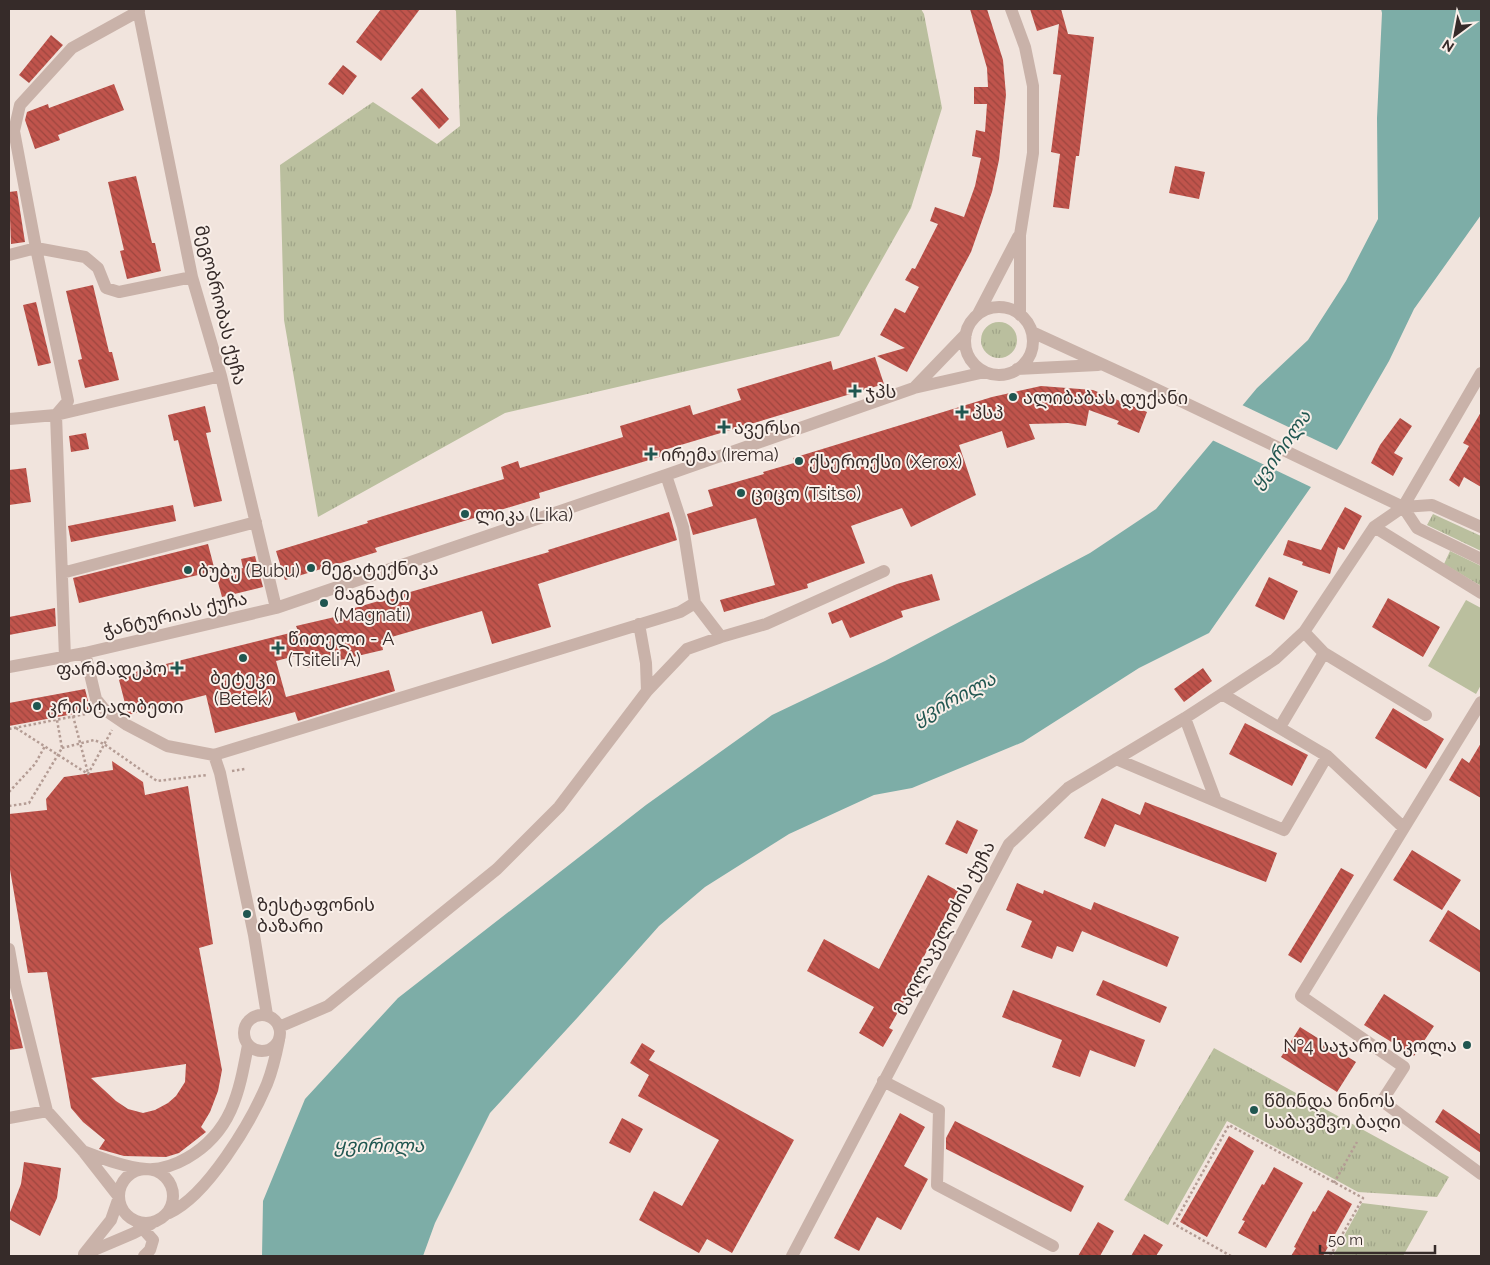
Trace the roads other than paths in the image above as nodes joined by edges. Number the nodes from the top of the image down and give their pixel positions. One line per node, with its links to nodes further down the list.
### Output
1 (1011, 9): 4 (street)
2 (138, 10): 3 (street); 7 (street, მეგობრობას ქუჩა)
3 (11, 131): 5 (street)
4 (1020, 235): 8 (street); 9 (street)
5 (36, 248): 6 (street); 7 (street); 18 (street)
6 (9, 255)
7 (192, 277): 16 (street, მეგობრობას ქუჩა)
8 (978, 314): 9 (street); 11 (street)
9 (1020, 315): 10 (street)
10 (1032, 332): 12 (street); 13 (street)
11 (966, 334): 14 (street); 17 (street, ჭანტურიას ქუჩა)
12 (1101, 365): 13 (street); 21 (street)
13 (1018, 369): 14 (street)
14 (985, 372): 17 (street, ჭანტურიას ქუჩა)
15 (1481, 374): 21 (street)
16 (221, 376): 18 (street); 22 (street, მეგობრობას ქუჩა)
17 (914, 388): 20 (street, ჭანტურიას ქუჩა)
18 (56, 414): 19 (street); 27 (street)
19 (9, 419)
20 (666, 475): 29 (street); 30 (street, ჭანტურიას ქუჩა)
21 (1403, 506): 23 (street, მაღლაკელიძის ქუჩა); 24 (street); 25 (street)
22 (256, 522): 27 (street); 30 (street, მეგობრობას ქუჩა)
23 (1374, 527): 28 (street); 32 (street, მაღლაკელიძის ქუჩა)
24 (1481, 527)
25 (1481, 559)
26 (884, 571): 33 (street)
27 (62, 573): 36 (street)
28 (1481, 593)
29 (695, 603): 31 (street); 33 (street)
30 (276, 608): 34 (street, ჭანტურიას ქუჩა)
31 (639, 624): 38 (street); 44 (street)
32 (1304, 632): 35 (street); 39 (street, მაღლაკელიძის ქუჩა)
33 (721, 637): 38 (street)
34 (84, 653): 36 (street, ჭანტურიას ქუჩა); 44 (street)
35 (1324, 653): 41 (street); 43 (street)
36 (65, 658): 37 (street, ჭანტურიას ქუჩა)
37 (9, 667)
38 (647, 692): 52 (street)
39 (1222, 694): 42 (street, მაღლაკელიძის ქუჩა); 43 (street)
40 (1481, 702): 48 (street)
41 (1426, 715)
42 (1185, 718): 46 (street, მაღლაკელიძის ქუჩა); 47 (street)
43 (1280, 727): 45 (street)
44 (214, 755): 51 (street)
45 (1327, 756): 47 (street); 48 (street)
46 (1116, 759): 47 (street); 54 (street, მაღლაკელიძის ქუჩა)
47 (1216, 801)
48 (1404, 828): 59 (street)
49 (9, 949): 50 (street)
50 (12, 984): 55 (street)
51 (267, 1015): 52 (street); 53 (street)
52 (279, 1033): 53 (street); 61 (street)
53 (248, 1045): 58 (street)
54 (883, 1081): 63 (street); 66 (street, მაღლაკელიძის ქუჩა)
55 (47, 1110): 56 (street); 57 (street)
56 (9, 1118)
57 (84, 1151): 58 (street); 60 (street)
58 (148, 1169): 60 (street); 61 (street)
59 (1481, 1174)
60 (119, 1197): 62 (street); 64 (street)
61 (169, 1213): 62 (street)
62 (144, 1224): 64 (street); 65 (street)
63 (1053, 1246)
64 (81, 1255)
65 (144, 1256)
66 (792, 1256)

